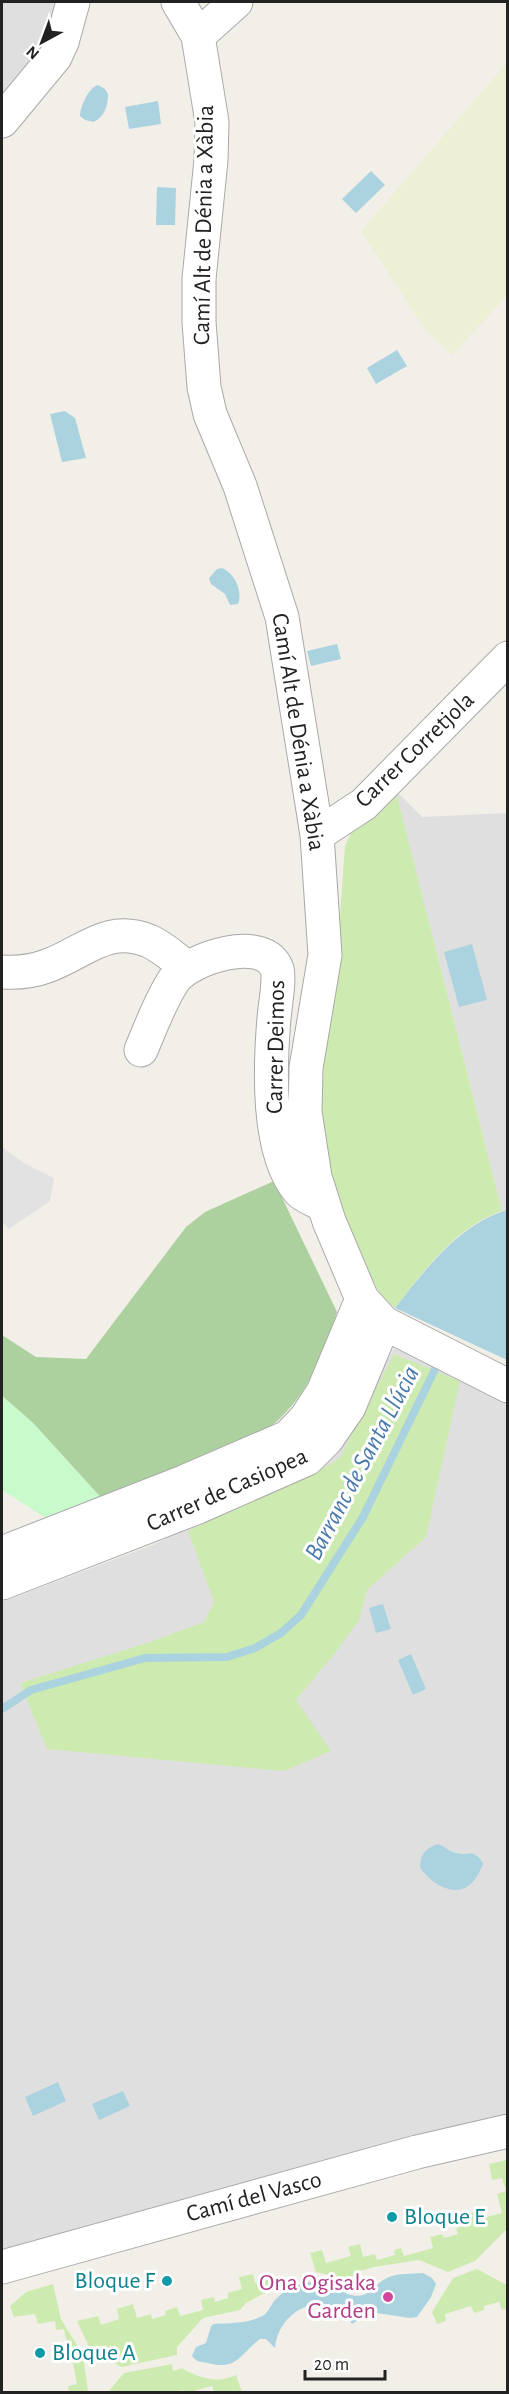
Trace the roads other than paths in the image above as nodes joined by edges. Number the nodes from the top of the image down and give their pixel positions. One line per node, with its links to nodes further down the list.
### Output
1 (73, 2): 5 (street)
2 (178, 2): 4 (street, Camí Alt de Dénia a Xàbia)
3 (236, 2): 4 (street)
4 (198, 36): 7 (street, Camí Alt de Dénia a Xàbia)
5 (3, 123)
6 (507, 658): 7 (street, Carrer Corretjola)
7 (317, 835): 11 (street, Camí Alt de Dénia a Xàbia)
8 (187, 967): 9 (street); 10 (street); 11 (street, Carrer Deimos)
9 (2, 972)
10 (141, 1050)
11 (324, 1206): 12 (street, Camí Alt de Dénia a Xàbia)
12 (362, 1299): 13 (street, Camí Alt de Dénia a Xàbia); 15 (street, Carrer de Casiopea)
13 (393, 1328): 14 (street, Camí Alt de Dénia a Xàbia); 16 (street, Carrer de Casiopea)
14 (507, 1386)
15 (2, 1553)
16 (2, 1583)
17 (507, 2131): 18 (street, Camí del Vasco)
18 (2, 2267)

